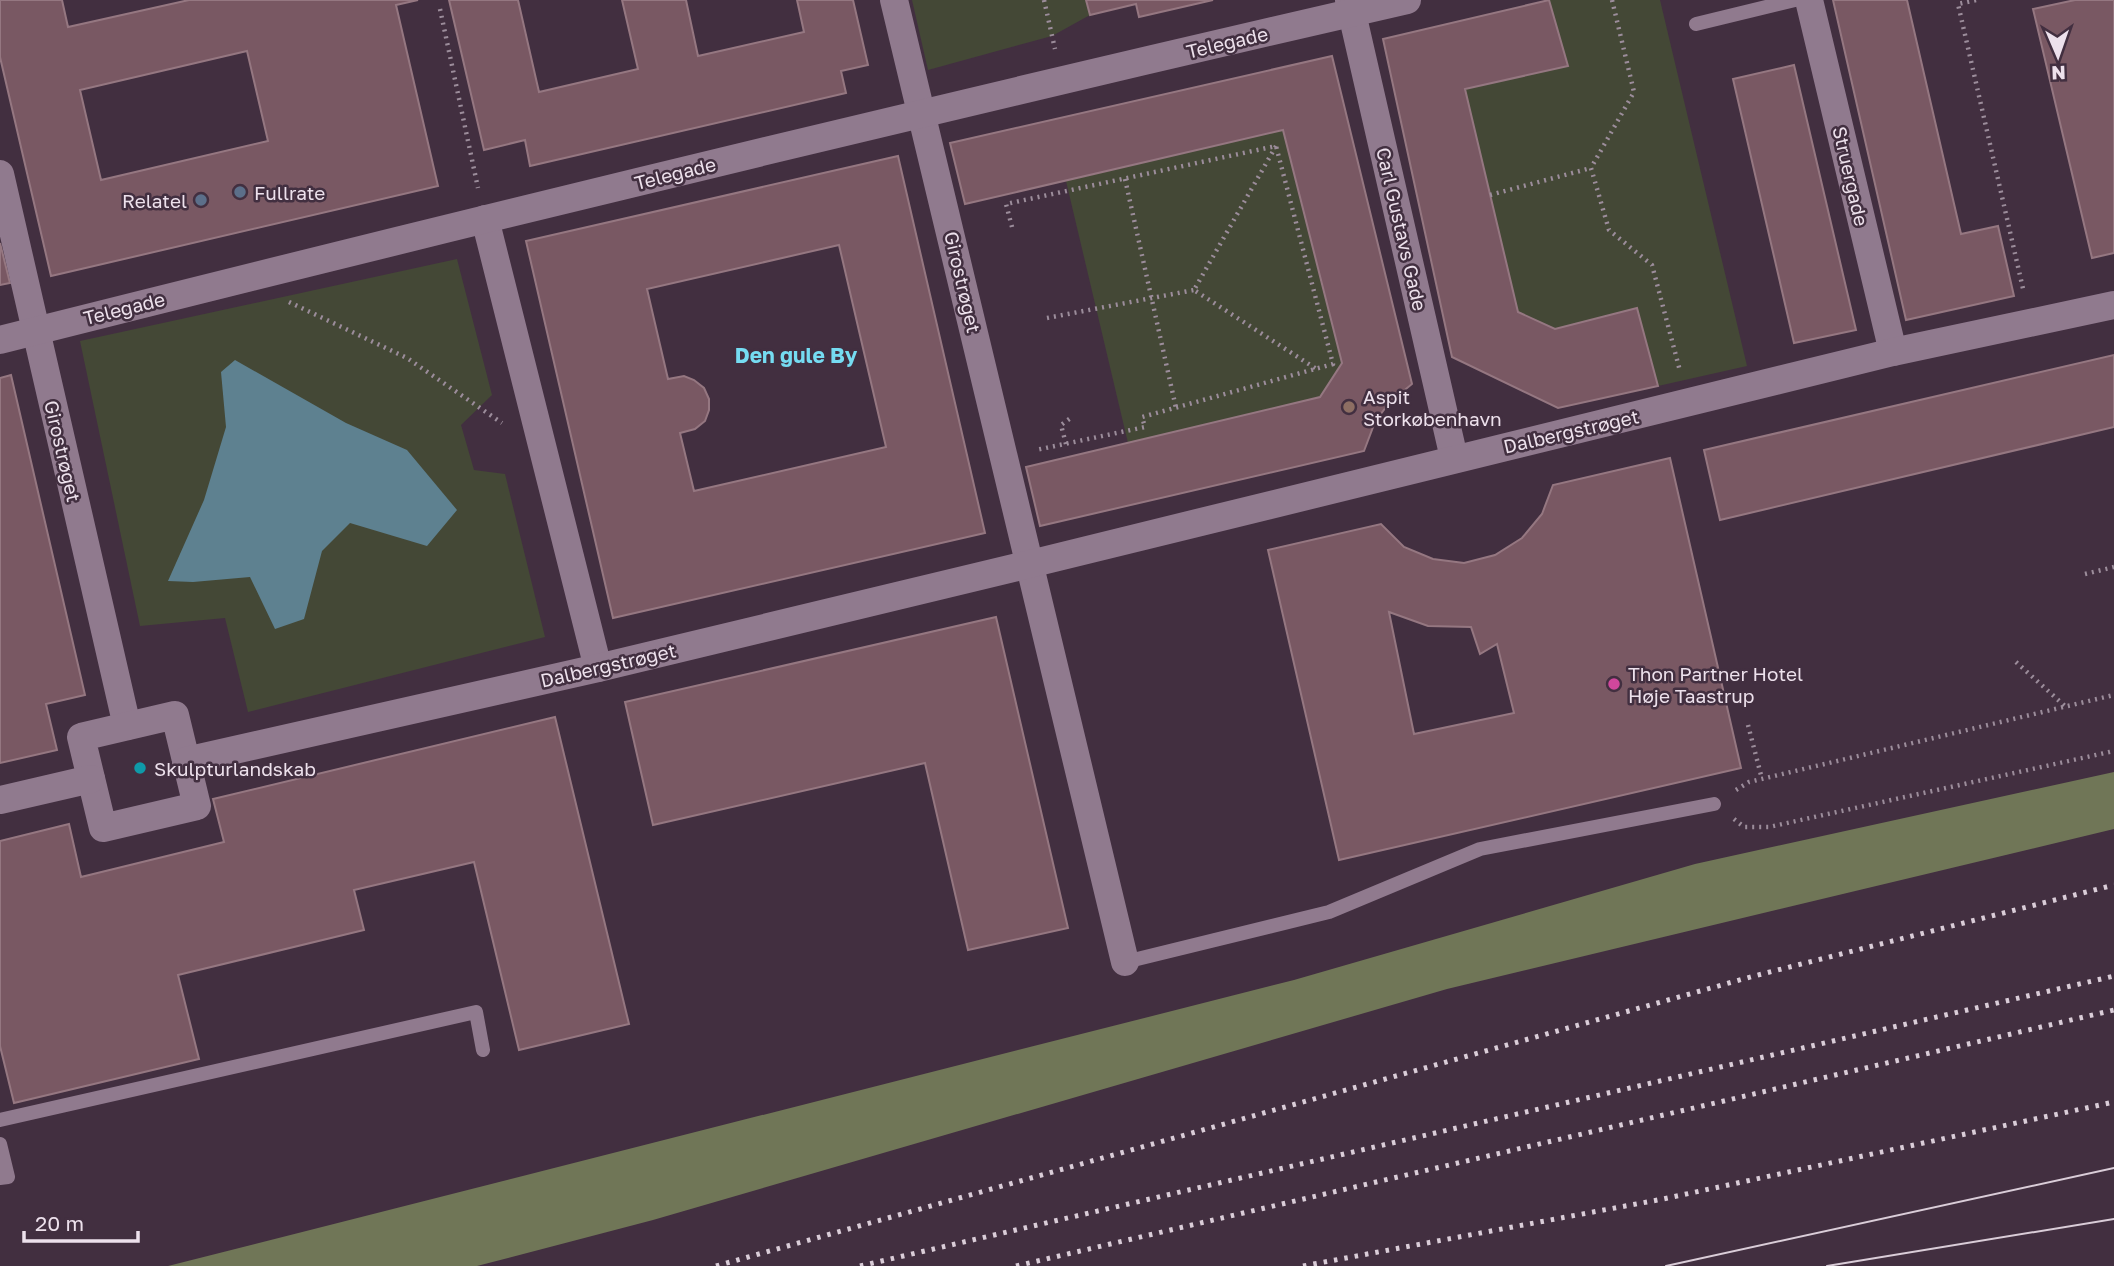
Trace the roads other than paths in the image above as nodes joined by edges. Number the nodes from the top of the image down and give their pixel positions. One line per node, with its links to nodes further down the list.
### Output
1 (894, 0): 7 (street, Girostrøget)
2 (1407, 0): 5 (street, Telegade)
3 (1795, 0): 6 (lane)
4 (1809, 0): 13 (street, Struergade)
5 (1350, 6): 7 (street, Telegade); 14 (street, Carl Gustavs Gade)
6 (1696, 24)
7 (920, 113): 9 (street, Telegade); 15 (street, Girostrøget)
8 (0, 174): 11 (street, Girostrøget)
9 (485, 219): 11 (street, Telegade); 16 (street)
10 (2114, 305): 13 (street, Dalbergstrøget)
11 (35, 331): 12 (street, Telegade); 17 (street, Girostrøget)
12 (0, 340)
13 (1893, 352): 14 (street, Dalbergstrøget)
14 (1454, 458): 15 (street, Dalbergstrøget)
15 (1030, 565): 16 (street, Dalbergstrøget); 22 (street)
16 (598, 668): 18 (street, Dalbergstrøget)
17 (127, 726): 18 (street); 19 (street)
18 (186, 761): 19 (street)
19 (91, 779): 20 (street)
20 (0, 800)
21 (1714, 804): 22 (lane)
22 (1125, 962)
23 (483, 1050): 24 (lane)
24 (0, 1120)
25 (0, 1144): 26 (lane)
26 (0, 1178)

